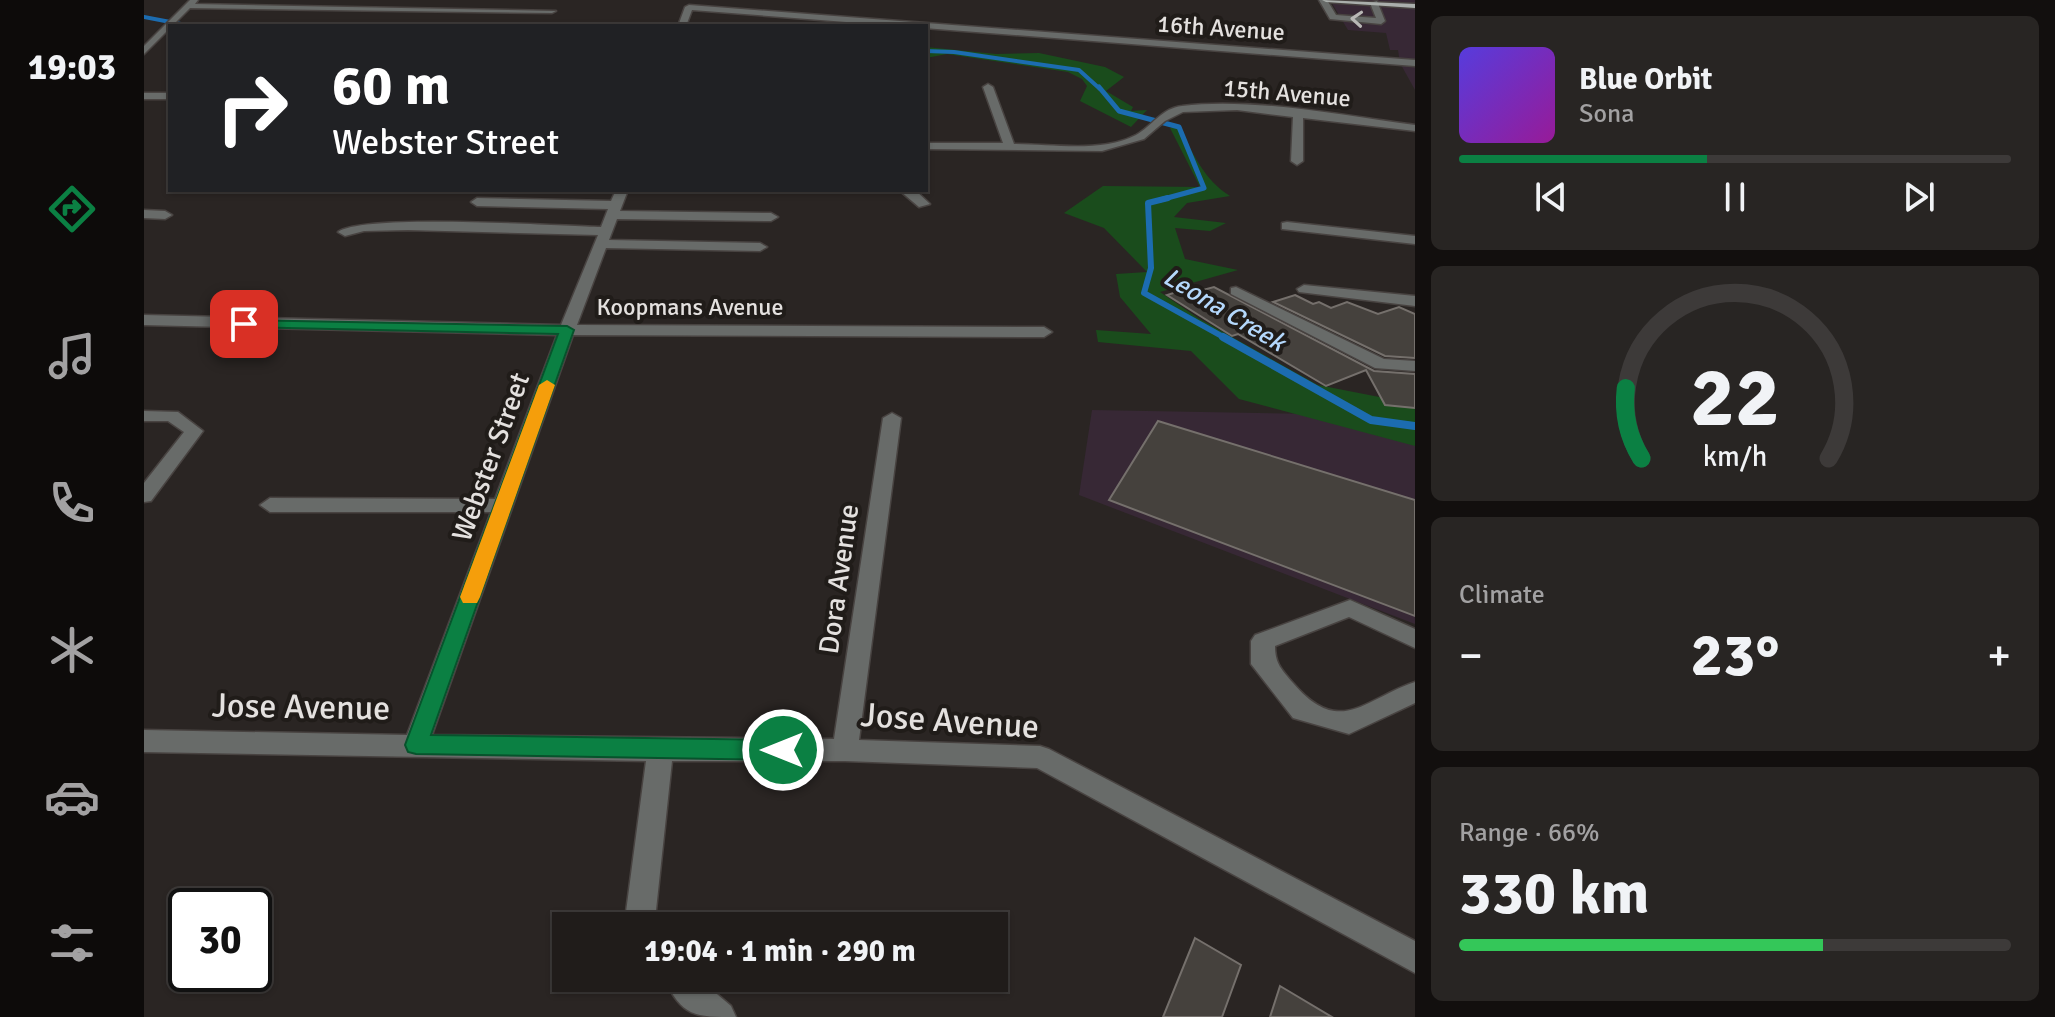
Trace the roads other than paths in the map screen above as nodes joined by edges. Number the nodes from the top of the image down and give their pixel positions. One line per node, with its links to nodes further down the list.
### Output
1 (177, 0): 4 (street)
2 (560, 0): 4 (street)
3 (1324, 0): 5 (main road); 5 (street, one-way to 3)
4 (190, 3): 7 (street)
5 (1374, 3): 6 (main road)
6 (1415, 6)
7 (172, 22)
8 (683, 24): 9 (street, 16th Avenue)
9 (909, 24)
10 (928, 25): 14 (street, 16th Avenue)
11 (168, 26): 13 (street)
12 (168, 46): 13 (street)
13 (147, 48)
14 (1415, 63)
15 (988, 87): 21 (street)
16 (144, 96): 17 (street)
17 (168, 96)
18 (1298, 113): 19 (street, 15th Avenue); 21 (street, 15th Avenue); 22 (street)
19 (1415, 128)
20 (928, 146): 21 (street, 15th Avenue)
21 (1010, 148)
22 (1297, 161)
23 (909, 192): 25 (street)
24 (477, 202): 28 (street)
25 (924, 204)
26 (144, 214): 27 (street)
27 (165, 215)
28 (612, 217): 29 (street); 31 (street); 33 (street); 38 (street, Webster Street)
29 (771, 217)
30 (1287, 226): 32 (street)
31 (345, 232)
32 (1415, 240)
33 (760, 247)
34 (1304, 289): 36 (street)
35 (1236, 291): 40 (street)
36 (1415, 301)
37 (144, 320): 38 (street, Koopmans Avenue)
38 (567, 330): 39 (street, Koopmans Avenue); 45 (street, Webster Street)
39 (1044, 332)
40 (1415, 366)
41 (144, 416): 43 (street)
42 (892, 418): 51 (street, Dora Avenue)
43 (144, 496)
44 (270, 505): 45 (street)
45 (503, 506): 49 (street, Webster Street)
46 (1415, 639): 47 (street)
47 (1415, 692)
48 (144, 741): 49 (street, Jose Avenue)
49 (416, 745): 50 (street, Jose Avenue)
50 (660, 750): 51 (street, Jose Avenue); 52 (street)
51 (845, 750): 53 (street, Jose Avenue)
52 (641, 912)
53 (1415, 958)
54 (688, 992): 55 (street)
55 (720, 1017)

